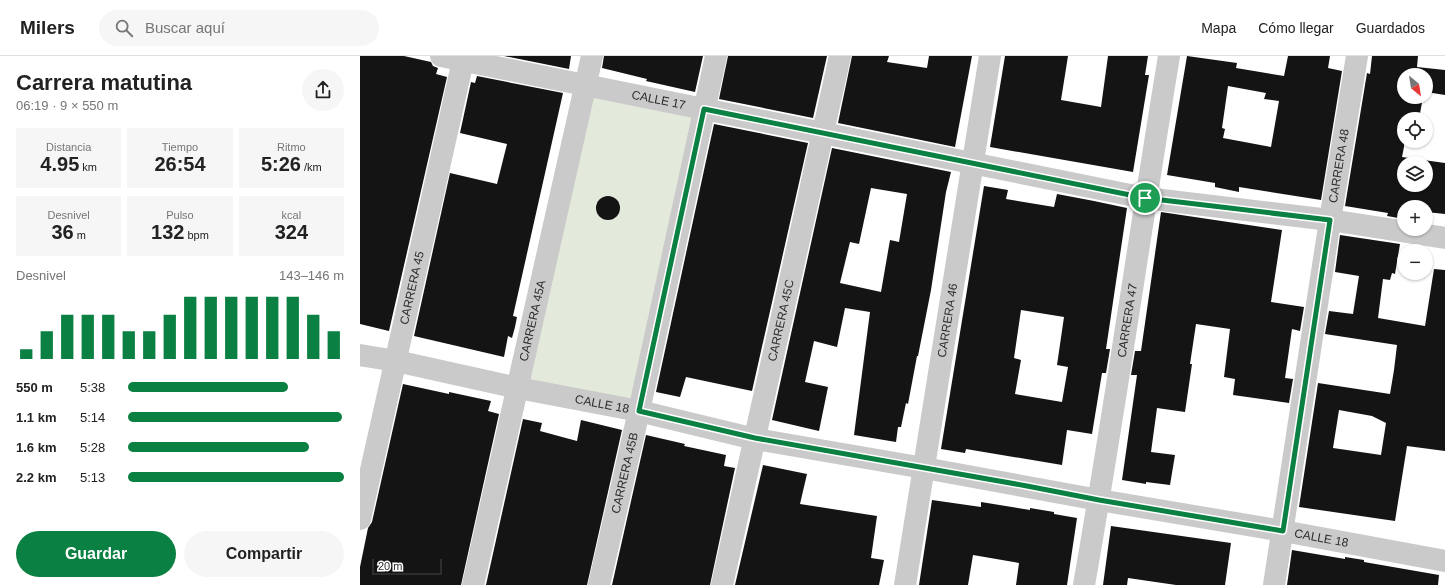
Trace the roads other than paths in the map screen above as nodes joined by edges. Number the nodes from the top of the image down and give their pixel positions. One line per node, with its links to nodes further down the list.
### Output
1 (441, 56): 8 (street, CALLE 17)
2 (592, 56): 9 (street, CARRERA 45A)
3 (716, 56): 10 (street, CARRERA 45B)
4 (840, 56): 11 (street, CARRERA 45C)
5 (990, 56): 12 (street, CARRERA 46)
6 (1169, 56): 13 (street, CARRERA 47)
7 (1357, 56): 14 (street, CARRERA 48)
8 (463, 58): 9 (street, CALLE 17); 17 (street, CARRERA 45)
9 (585, 85): 10 (street, CALLE 17); 18 (street, CARRERA 45A)
10 (704, 109): 11 (street, CALLE 17); 19 (street, CARRERA 45B)
11 (823, 133): 12 (street, CALLE 17); 20 (street, CARRERA 45C)
12 (972, 163): 13 (street, CALLE 17); 22 (street, CARRERA 46)
13 (1145, 198): 14 (street, CALLE 17); 23 (street, CARRERA 47)
14 (1330, 220): 15 (street, CALLE 17); 25 (street, CARRERA 48)
15 (1445, 238)
16 (360, 356): 17 (street, CALLE 18)
17 (396, 361): 18 (street, CALLE 18); 21 (street, CARRERA 45)
18 (518, 388): 19 (street, CALLE 18); 27 (street, CARRERA 45A)
19 (639, 411): 20 (street, CALLE 18); 28 (street, CARRERA 45B)
20 (755, 438): 22 (street, CALLE 18); 29 (street, CARRERA 45C)
21 (368, 441): 24 (street, CARRERA 45)
22 (924, 468): 23 (street, CALLE 18); 30 (street, CARRERA 46)
23 (1099, 500): 25 (street, CALLE 18); 31 (street, CARRERA 47)
24 (360, 519)
25 (1283, 531): 26 (street, CALLE 18); 32 (street, CARRERA 48)
26 (1445, 561)
27 (473, 585)
28 (599, 585)
29 (722, 585)
30 (905, 585)
31 (1084, 585)
32 (1274, 585)

